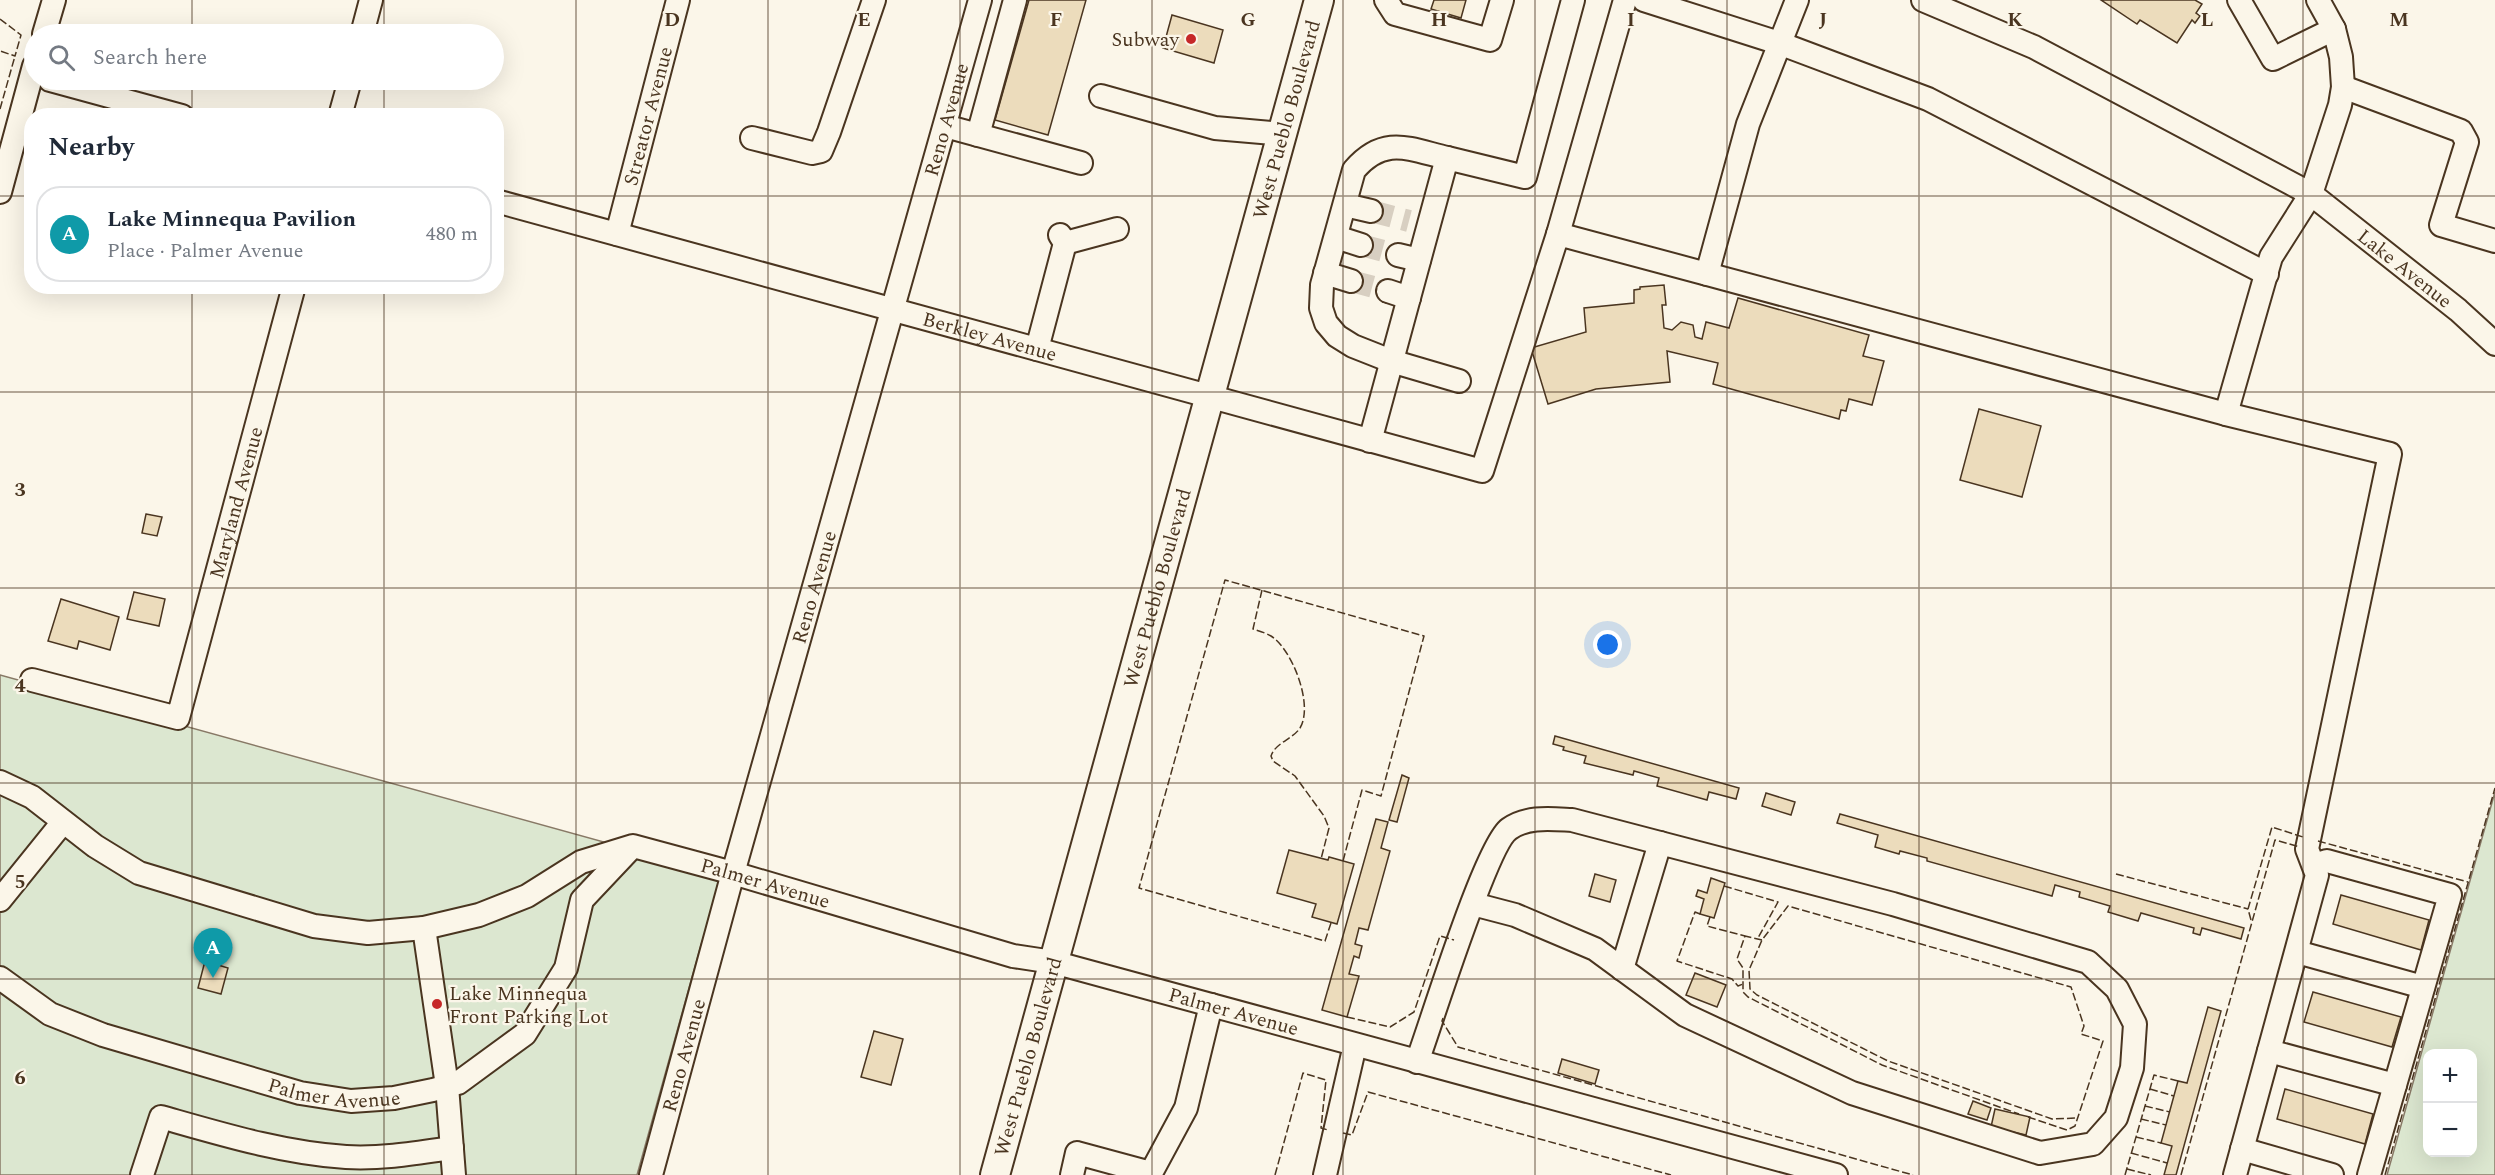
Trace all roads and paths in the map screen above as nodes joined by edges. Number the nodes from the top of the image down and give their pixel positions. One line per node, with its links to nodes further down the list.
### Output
1 (54, 0): 17 (street)
2 (371, 0): 18 (street)
3 (678, 0): 42 (street, Streator Avenue)
4 (874, 0): 33 (street)
5 (981, 0): 30 (street, Reno Avenue)
6 (1015, 0): 32 (street)
7 (1319, 0): 31 (main road, West Pueblo Boulevard)
8 (1386, 0): 9 (street)
9 (1502, 0)
10 (1573, 0): 34 (street)
11 (1625, 0): 43 (street)
12 (1644, 0): 20 (street)
13 (1797, 0): 20 (street)
14 (1923, 0): 37 (street, Lake Avenue)
15 (2240, 0): 19 (street)
16 (2318, 0): 19 (street)
17 (47, 24)
18 (365, 24)
19 (2334, 28): 21 (street)
20 (1779, 43): 48 (street); 49 (street)
21 (2343, 87): 37 (street); 45 (street)
22 (33, 90): 26 (street)
23 (93, 90): 27 (street)
24 (347, 90): 28 (street)
25 (1101, 96): 31 (street)
26 (27, 108)
27 (155, 108)
28 (342, 108)
29 (24, 117): 36 (street)
30 (945, 126): 32 (street); 52 (street, Reno Avenue)
31 (1283, 134): 57 (main road, West Pueblo Boulevard)
32 (978, 135): 35 (street)
33 (752, 138)
34 (1447, 158): 39 (street); 55 (street)
35 (1081, 164)
36 (0, 192)
37 (2311, 194): 49 (street); 53 (street, Lake Avenue)
38 (504, 203): 42 (street, Berkley Avenue)
39 (1345, 205): 40 (street); 44 (street)
40 (1371, 211)
41 (1118, 229): 54 (street)
42 (617, 234): 52 (street, Berkley Avenue)
43 (1558, 234): 48 (street); 59 (street, Berkley Avenue)
44 (1336, 237): 46 (street); 47 (street)
45 (2495, 241)
46 (1361, 245)
47 (1325, 273): 50 (street); 55 (street)
48 (1707, 274): 58 (street)
49 (2267, 274): 58 (street)
50 (1351, 281)
51 (292, 294): 60 (street, Maryland Avenue)
52 (893, 310): 54 (street, Berkley Avenue); 66 (street, Reno Avenue)
53 (2495, 345)
54 (1037, 350): 57 (street, Berkley Avenue)
55 (1391, 361): 56 (street); 59 (street)
56 (1459, 381)
57 (1211, 397): 59 (street, Berkley Avenue); 71 (main road, West Pueblo Boulevard)
58 (2226, 414): 65 (street)
59 (1370, 441)
60 (32, 680)
61 (0, 782): 62 (street)
62 (63, 822): 67 (street); 69 (street)
63 (1660, 843): 68 (street); 72 (street); 72 (street)
64 (633, 846): 66 (street, Palmer Avenue); 69 (street); 80 (street, Palmer Avenue)
65 (2314, 865): 70 (street); 74 (street)
66 (733, 873): 71 (street, Palmer Avenue); 85 (street, Reno Avenue)
67 (0, 900)
68 (1473, 904): 72 (street); 78 (street)
69 (424, 928): 80 (street)
70 (2296, 952): 74 (street); 77 (street)
71 (1053, 963): 75 (street, Palmer Avenue); 86 (main road, West Pueblo Boulevard)
72 (1622, 969)
73 (0, 978): 80 (street, Palmer Avenue)
74 (2423, 987): 79 (street)
75 (1211, 1005): 76 (street, Palmer Avenue); 87 (street)
76 (1355, 1045): 78 (street, Palmer Avenue); 88 (street)
77 (2269, 1051): 79 (street); 82 (street)
78 (1417, 1062): 89 (street, Palmer Avenue)
79 (2395, 1085): 92 (street)
80 (447, 1086): 81 (street)
81 (452, 1148): 83 (street); 84 (street)
82 (2242, 1149): 90 (street); 91 (street)
83 (142, 1175)
84 (454, 1175)
85 (651, 1175)
86 (995, 1175)
87 (1072, 1175)
88 (1325, 1175)
89 (1836, 1175)
90 (2235, 1175)
91 (2332, 1175)
92 (2369, 1175)

